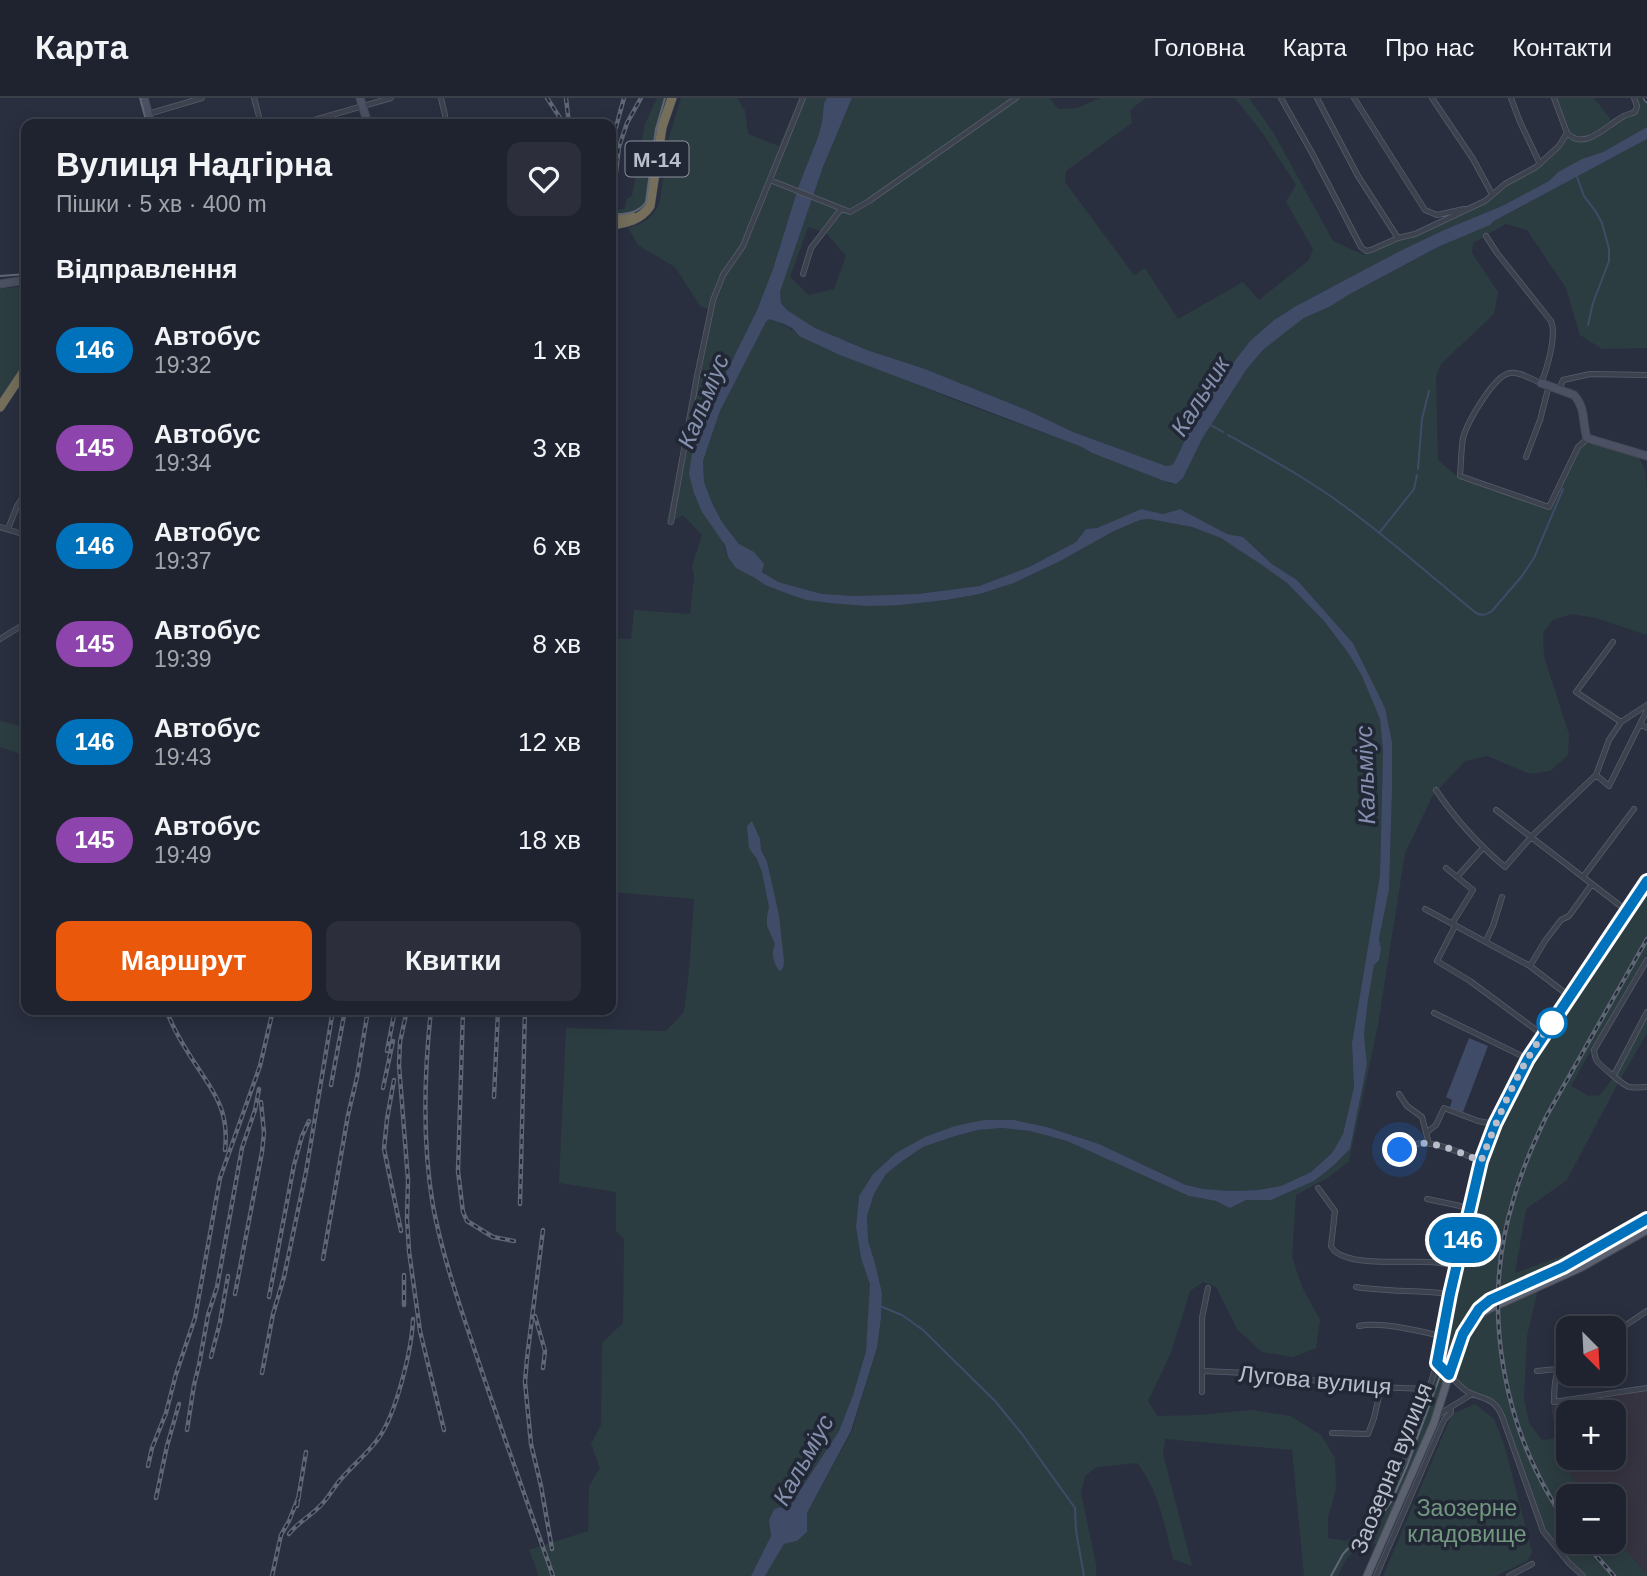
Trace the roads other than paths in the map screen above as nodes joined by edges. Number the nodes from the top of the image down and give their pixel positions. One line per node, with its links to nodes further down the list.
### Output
1 (144, 98): 17 (street)
2 (202, 98): 17 (street)
3 (254, 98): 19 (street)
4 (391, 98): 16 (street)
5 (440, 98): 22 (street)
6 (673, 98): 30 (highway, М-14)
7 (803, 98): 25 (street)
8 (1016, 98): 27 (street)
9 (1280, 98): 33 (street)
10 (1317, 98): 33 (street)
11 (1354, 98): 28 (street)
12 (1432, 98): 26 (street)
13 (1511, 98): 24 (street)
14 (1554, 98): 23 (street)
15 (1634, 98): 23 (street)
16 (361, 102): 20 (street); 21 (street)
17 (148, 114): 18 (street)
18 (150, 119)
19 (260, 119)
20 (314, 119)
21 (366, 119)
22 (445, 119)
23 (1567, 134): 24 (street)
24 (1540, 163): 26 (street)
25 (770, 180): 27 (street); 46 (street)
26 (1492, 194): 28 (street)
27 (841, 209): 34 (street)
28 (1464, 209): 33 (street)
29 (616, 219): 30 (highway, М-14)
30 (626, 220): 31 (highway, М-14)
31 (616, 223)
32 (1486, 236): 39 (street)
33 (1398, 238)
34 (803, 274)
35 (21, 281): 36 (street)
36 (0, 284)
37 (1647, 375): 40 (street)
38 (21, 382): 41 (highway)
39 (1545, 384): 40 (street); 42 (street); 44 (street)
40 (1559, 389): 42 (street)
41 (0, 407)
42 (1587, 438): 43 (street)
43 (1647, 456)
44 (1527, 457)
45 (21, 500): 48 (street)
46 (671, 522)
47 (0, 527): 48 (street)
48 (8, 529): 49 (street)
49 (21, 533)
50 (21, 626): 51 (street)
51 (0, 639)
52 (1613, 642): 55 (street)
53 (1647, 705): 55 (street)
54 (1647, 710): 56 (street)
55 (1621, 722): 58 (street)
56 (1640, 724): 57 (street); 58 (street)
57 (1647, 728)
58 (1596, 775): 62 (street)
59 (1436, 790): 63 (street)
60 (1634, 809): 66 (street)
61 (1496, 810): 62 (street)
62 (1531, 837): 63 (street); 66 (street)
63 (1483, 848): 65 (street)
64 (1446, 869): 65 (street)
65 (1457, 877): 72 (street)
66 (1583, 877): 68 (street)
67 (1647, 881): 71 (street, Заозерна вулиця)
68 (1592, 884): 71 (street); 75 (street)
69 (1502, 897): 73 (street)
70 (1425, 909): 72 (street)
71 (1627, 911): 76 (street, Заозерна вулиця)
72 (1453, 925): 73 (street); 79 (street)
73 (1486, 941): 75 (street)
74 (1647, 960): 81 (street)
75 (1530, 966): 76 (street)
76 (1569, 996): 79 (street, Заозерна вулиця)
77 (1647, 1012): 81 (street)
78 (1434, 1013): 80 (street)
79 (1543, 1035): 80 (street, Заозерна вулиця)
80 (1528, 1059): 84 (street, Заозерна вулиця)
81 (1614, 1075): 82 (street)
82 (1647, 1087)
83 (1399, 1094): 85 (street)
84 (1495, 1124): 85 (street); 88 (street, Заозерна вулиця)
85 (1426, 1133): 86 (street)
86 (1429, 1144): 87 (street); 88 (street)
87 (1400, 1150)
88 (1481, 1161): 91 (street, Заозерна вулиця)
89 (1318, 1188): 94 (street)
90 (1427, 1199): 91 (street)
91 (1470, 1208): 94 (street, Заозерна вулиця)
92 (1647, 1219): 99 (main road)
93 (1647, 1230): 99 (main road)
94 (1457, 1266): 97 (street, Заозерна вулиця)
95 (1356, 1287): 97 (street)
96 (1208, 1288): 105 (street)
97 (1450, 1294): 102 (street, Заозерна вулиця)
98 (1647, 1311): 100 (street)
99 (1472, 1319): 107 (main road, Заозерна вулиця)
100 (1626, 1325)
101 (1359, 1326): 102 (street)
102 (1442, 1336): 103 (street, Заозерна вулиця)
103 (1437, 1363): 107 (street, Заозерна вулиця); 111 (street, Заозерна вулиця)
104 (1556, 1369): 106 (street)
105 (1203, 1371): 109 (street, Лугова вулиця); 112 (street)
106 (1537, 1371)
107 (1449, 1375): 113 (street); 115 (main road, Заозерна вулиця)
108 (1556, 1379): 110 (street)
109 (1381, 1387): 111 (street, Лугова вулиця); 116 (street)
110 (1647, 1388)
111 (1428, 1389): 117 (street, Заозерна вулиця)
112 (1202, 1392)
113 (1473, 1394): 114 (street); 122 (street)
114 (1451, 1406): 115 (street); 120 (street)
115 (1437, 1416): 119 (main road, Заозерна вулиця)
116 (1332, 1433)
117 (1387, 1495)
118 (1532, 1564): 121 (street)
119 (1367, 1576)
120 (1376, 1576)
121 (1509, 1576)
122 (1583, 1576)

